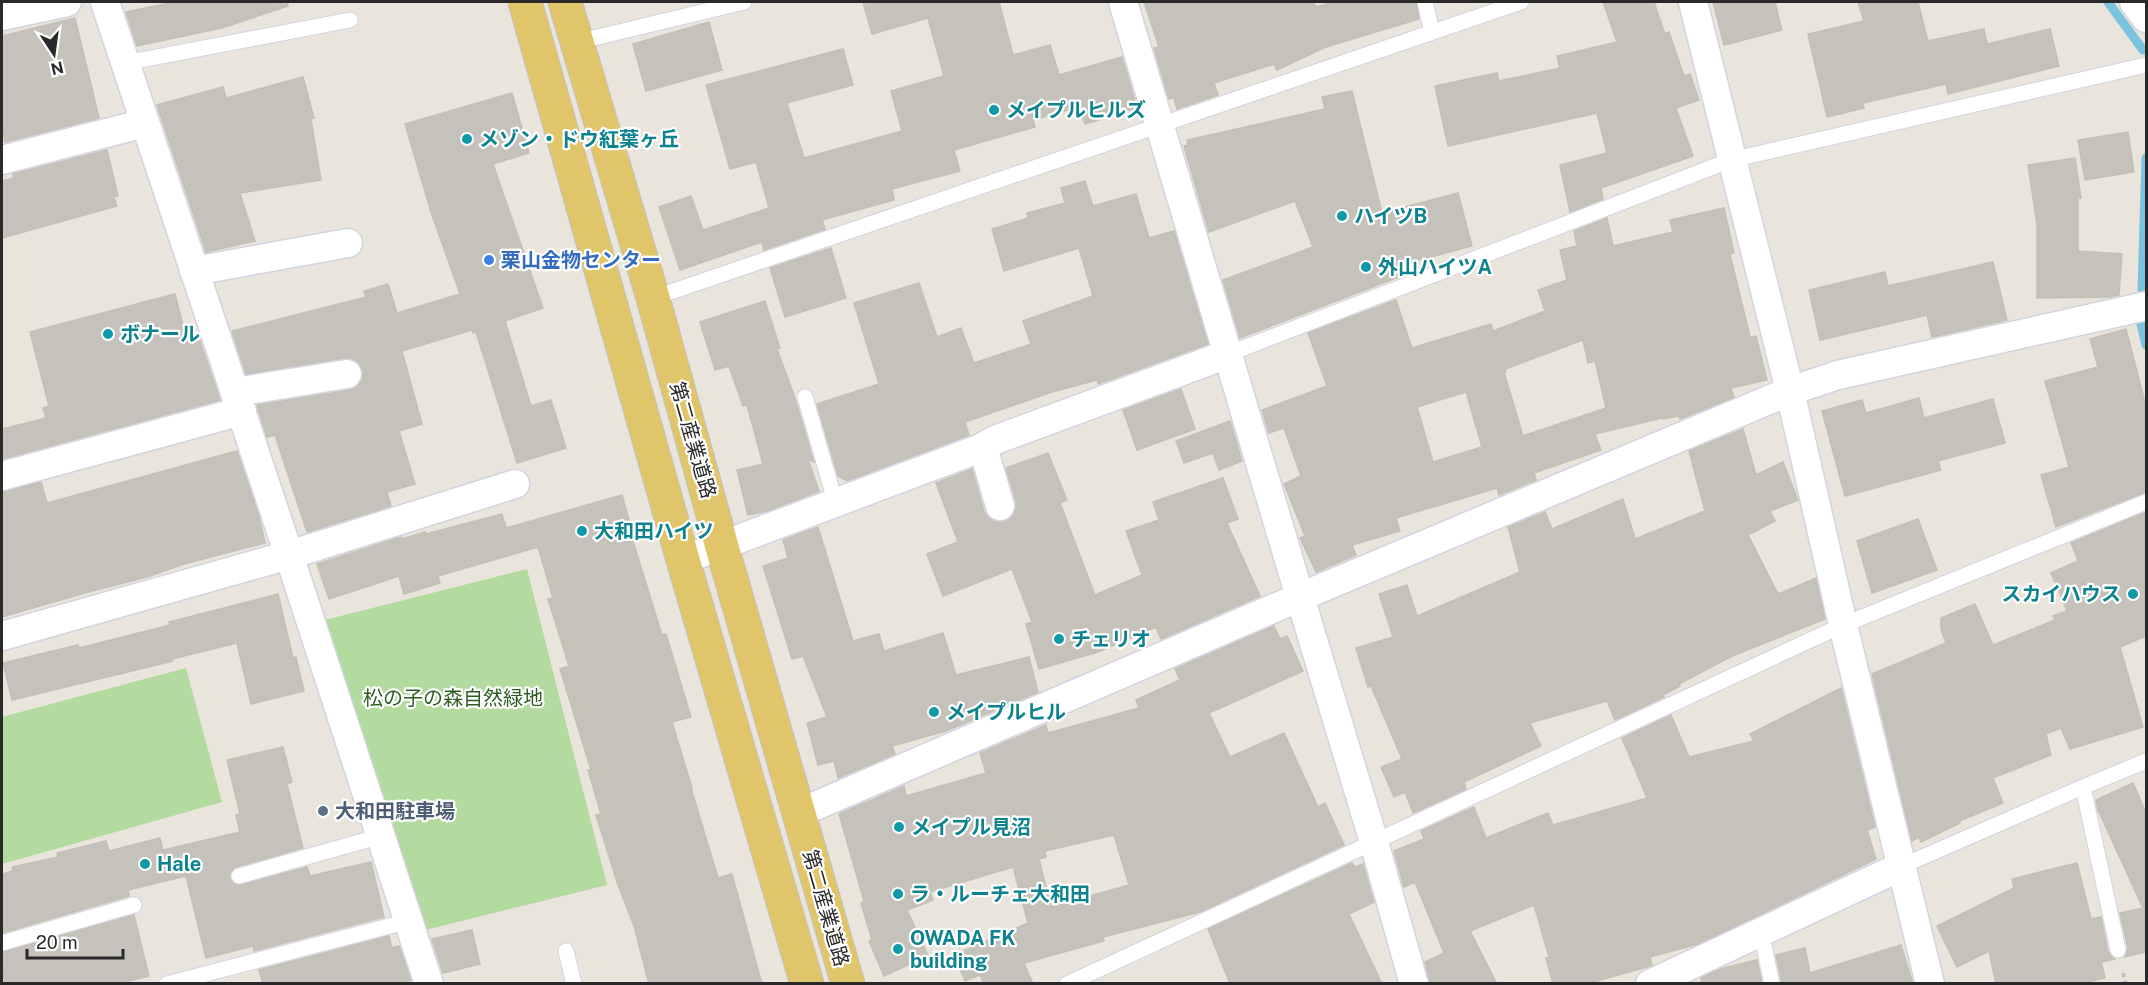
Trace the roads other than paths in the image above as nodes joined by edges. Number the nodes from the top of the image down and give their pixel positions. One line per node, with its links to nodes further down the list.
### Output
1 (67, 2): 11 (street)
2 (105, 2): 16 (street)
3 (525, 2): 39 (main road, 第二産業道路)
4 (565, 2): 15 (main road, 第二産業道路)
5 (744, 2): 15 (lane)
6 (1123, 2): 19 (street)
7 (1425, 2): 14 (lane)
8 (1521, 2): 14 (lane)
9 (1693, 2): 21 (street)
10 (2134, 2): 12 (street)
11 (2, 16)
12 (2146, 18)
13 (350, 20): 16 (lane)
14 (1432, 32): 19 (lane)
15 (577, 42): 24 (main road, 第二産業道路)
16 (125, 63): 18 (street)
17 (2146, 65): 21 (lane)
18 (145, 123): 20 (street); 23 (street)
19 (1160, 125): 24 (lane); 26 (street)
20 (2, 160)
21 (1731, 160): 26 (lane); 28 (street)
22 (348, 243): 23 (street)
23 (194, 270): 30 (street)
24 (653, 298): 37 (main road, 第二産業道路)
25 (2146, 306): 28 (street)
26 (1228, 354): 31 (street); 40 (street)
27 (347, 374): 30 (street)
28 (1790, 391): 40 (street); 41 (street)
29 (805, 397): 35 (lane)
30 (238, 402): 32 (street); 38 (street)
31 (983, 447): 35 (street); 36 (street)
32 (2, 476)
33 (515, 484): 38 (street)
34 (2146, 502): 41 (lane)
35 (836, 504): 37 (street)
36 (1000, 506)
37 (722, 547): 39 (street); 45 (main road, 第二産業道路)
38 (290, 555): 42 (street); 46 (street)
39 (683, 560): 60 (main road, 第二産業道路)
40 (1300, 597): 45 (street); 47 (street)
41 (1843, 625): 47 (lane); 48 (street)
42 (2, 636)
43 (2146, 761): 44 (lane)
44 (2082, 786): 48 (lane); 54 (lane)
45 (799, 813): 61 (main road, 第二産業道路)
46 (381, 836): 49 (lane); 51 (street)
47 (1374, 842): 62 (lane); 63 (street)
48 (1902, 866): 52 (street); 65 (street)
49 (239, 876)
50 (134, 905): 53 (lane)
51 (409, 921): 57 (lane); 58 (street)
52 (1761, 932): 56 (street); 64 (lane)
53 (2, 943)
54 (2118, 950)
55 (566, 951): 59 (lane)
56 (1655, 983)
57 (167, 984)
58 (429, 984)
59 (574, 984)
60 (807, 984)
61 (848, 984)
62 (1067, 984)
63 (1414, 984)
64 (1772, 984)
65 (1930, 984)

